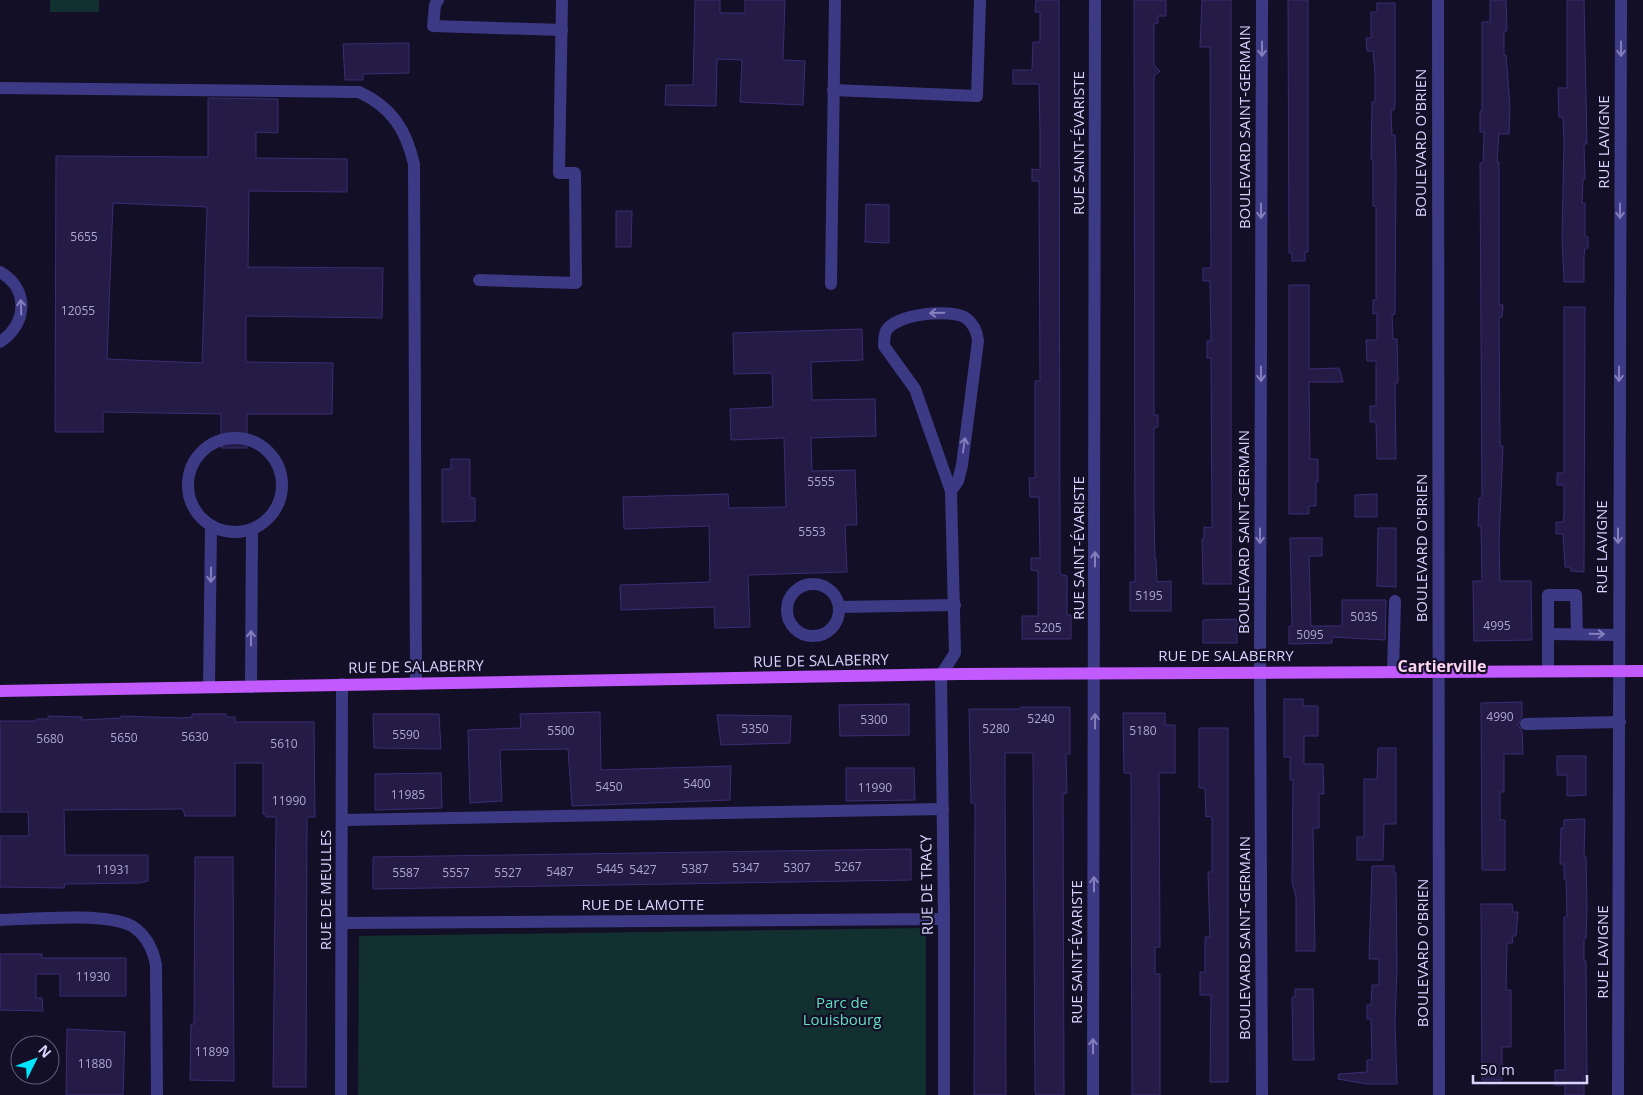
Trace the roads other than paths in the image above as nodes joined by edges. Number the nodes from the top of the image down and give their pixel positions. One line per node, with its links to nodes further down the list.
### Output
1 (438, 0): 9 (street)
2 (562, 0): 9 (street)
3 (835, 0): 11 (street)
4 (980, 0): 11 (street)
5 (1095, 0): 31 (street, RUE SAINT-ÉVARISTE, one-way to 5)
6 (1262, 0): 25 (street, BOULEVARD SAINT-GERMAIN, one-way to 25)
7 (1438, 0): 30 (street, BOULEVARD O'BRIEN)
8 (1621, 0): 24 (street, RUE LAVIGNE, one-way to 24)
9 (562, 30): 13 (street)
10 (0, 88): 34 (street)
11 (833, 90): 14 (street)
12 (0, 272): 15 (street, one-way to 12)
13 (478, 280)
14 (831, 284)
15 (0, 342)
16 (951, 491): 16 (street, one-way to 16); 20 (street)
17 (211, 526): 18 (street); 18 (street); 35 (street, one-way to 35)
18 (252, 529): 36 (street, one-way to 18)
19 (1395, 601): 29 (street)
20 (955, 605): 21 (street); 32 (street)
21 (839, 608): 21 (street)
22 (1548, 634): 23 (street); 23 (street); 26 (street)
23 (1577, 634): 24 (street, one-way to 24)
24 (1618, 635): 27 (street, RUE LAVIGNE)
25 (1260, 671): 29 (main road, RUE DE SALABERRY); 31 (main road, RUE DE SALABERRY); 49 (street, BOULEVARD SAINT-GERMAIN)
26 (1548, 671): 27 (main road, RUE DE SALABERRY); 30 (main road, RUE DE SALABERRY)
27 (1618, 671): 28 (main road, RUE DE SALABERRY); 38 (street, RUE LAVIGNE)
28 (1643, 671)
29 (1393, 672): 30 (main road, RUE DE SALABERRY)
30 (1438, 672): 50 (street, BOULEVARD O'BRIEN)
31 (1095, 673): 32 (main road, RUE DE SALABERRY); 48 (street, RUE SAINT-ÉVARISTE, one-way to 31)
32 (941, 675): 34 (main road, RUE DE SALABERRY); 40 (street, RUE DE TRACY)
33 (342, 684): 34 (main road, RUE DE SALABERRY); 36 (main road, RUE DE SALABERRY); 41 (street, RUE DE MEULLES)
34 (416, 684)
35 (209, 687): 36 (main road, RUE DE SALABERRY); 37 (main road, RUE DE SALABERRY)
36 (251, 687)
37 (0, 691)
38 (1620, 722): 39 (street); 51 (street, RUE LAVIGNE)
39 (1526, 724)
40 (943, 809): 41 (street); 43 (street, RUE DE TRACY)
41 (343, 820): 44 (street, RUE DE MEULLES)
42 (0, 920): 45 (street)
43 (944, 920): 44 (street, RUE DE LAMOTTE); 47 (street, RUE DE TRACY)
44 (343, 923): 46 (street, RUE DE MEULLES)
45 (157, 1095)
46 (341, 1095)
47 (944, 1095)
48 (1093, 1095)
49 (1262, 1095)
50 (1440, 1095)
51 (1618, 1095)

